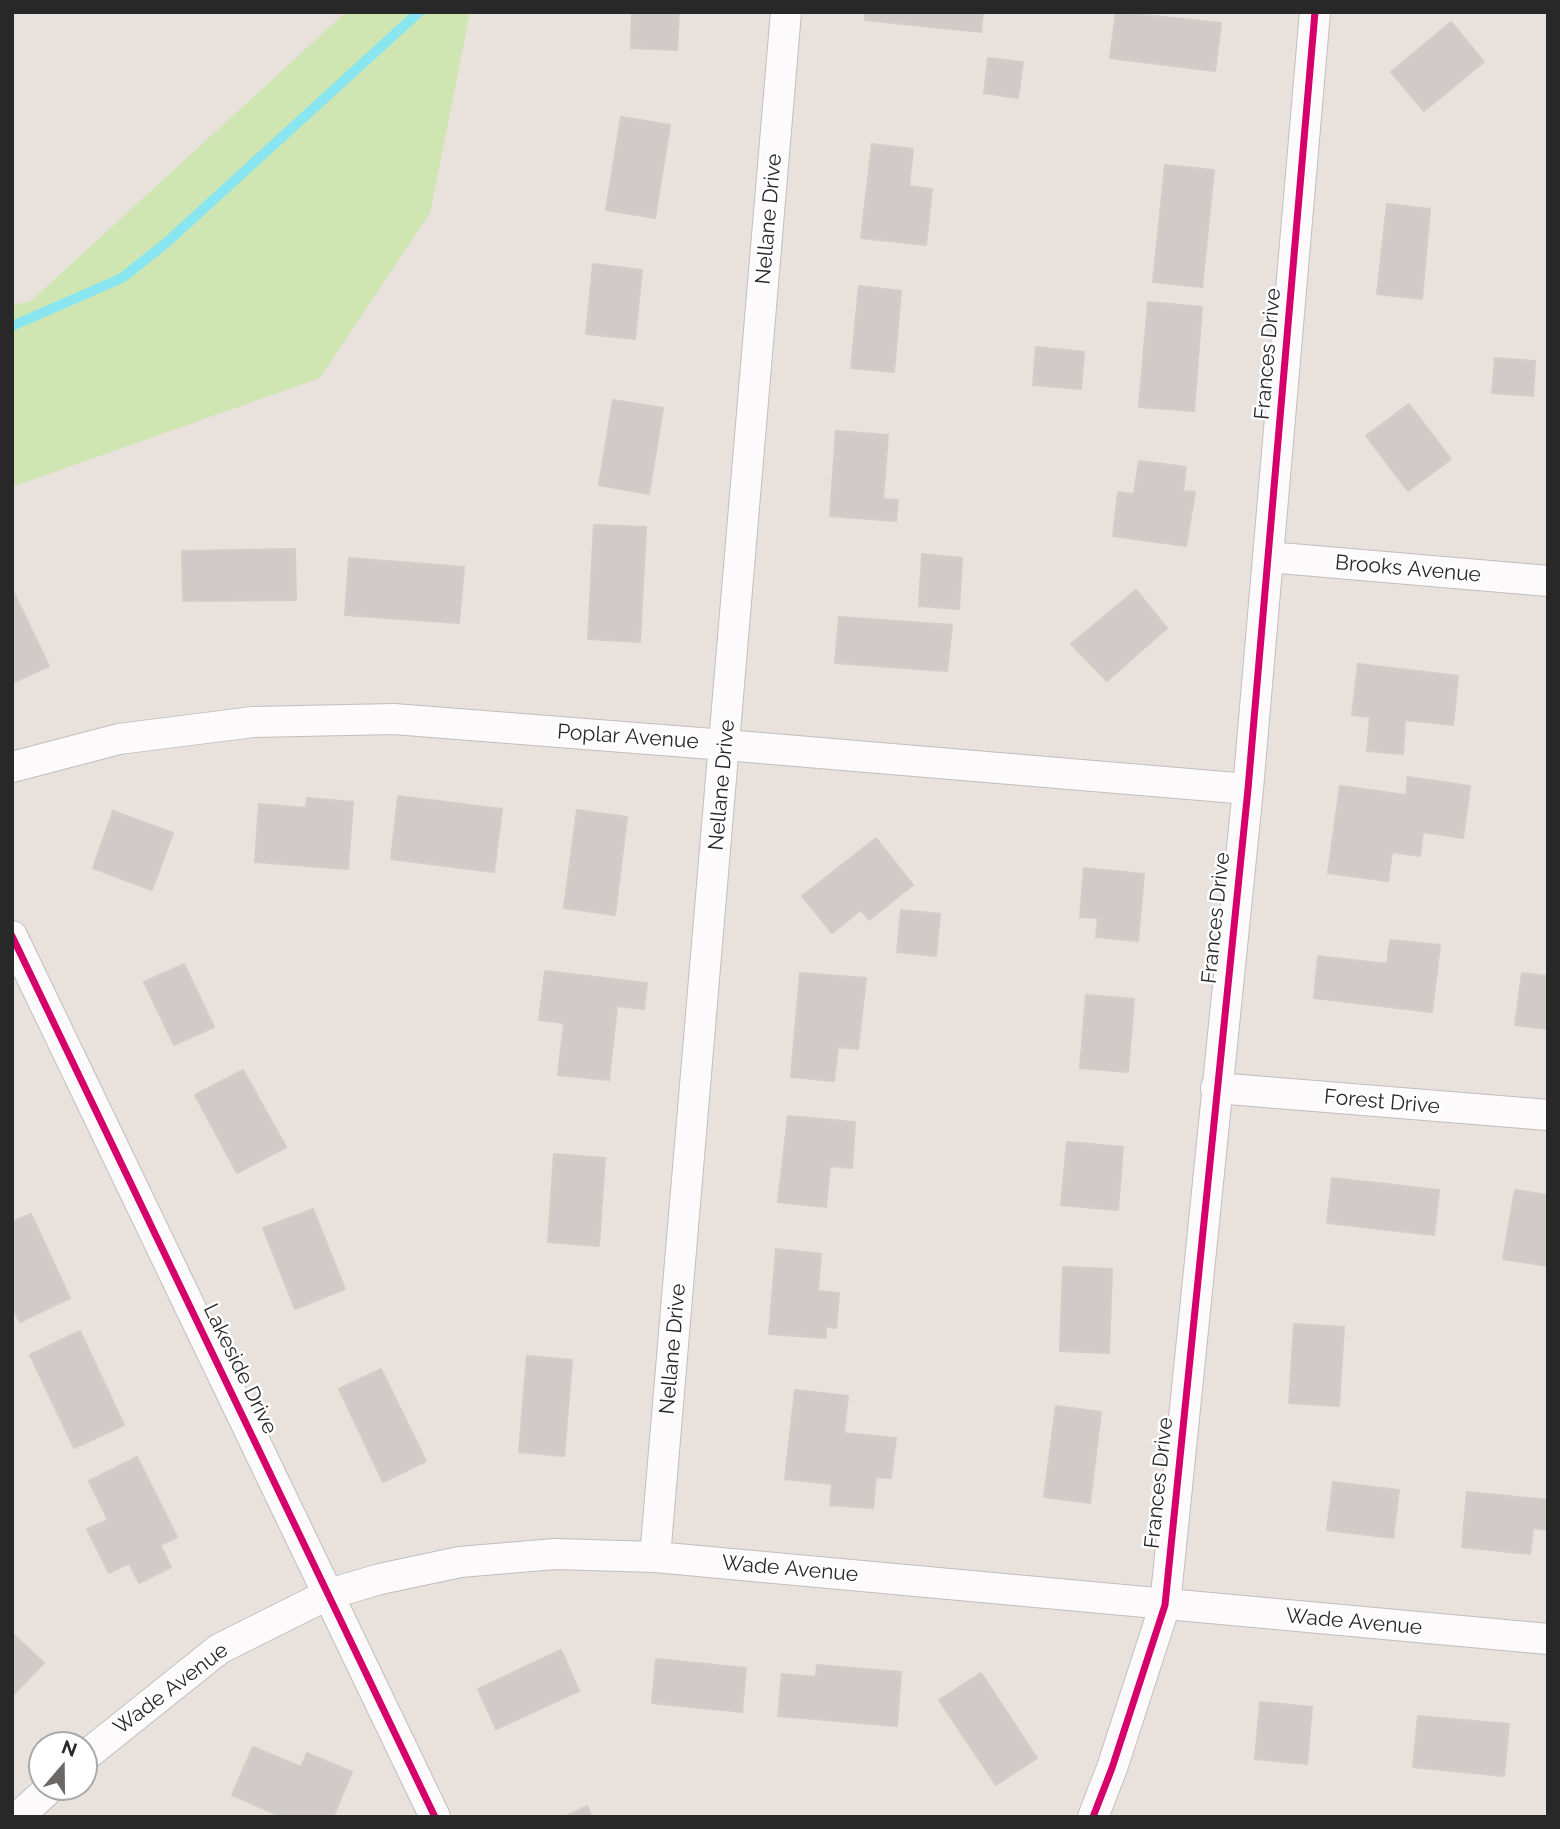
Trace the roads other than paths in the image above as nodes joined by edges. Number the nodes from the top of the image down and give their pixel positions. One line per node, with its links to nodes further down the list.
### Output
1 (786, 12): 5 (street, Nellane Drive)
2 (1315, 12): 3 (street, Frances Drive)
3 (1268, 557): 4 (street, Brooks Avenue); 7 (street, Frances Drive)
4 (1548, 582)
5 (725, 744): 6 (street, Poplar Avenue); 7 (street, Poplar Avenue); 11 (street, Nellane Drive)
6 (12, 766)
7 (1248, 789): 9 (street, Frances Drive)
8 (12, 936): 12 (street, Lakeside Drive)
9 (1216, 1088): 10 (street, Forest Drive); 13 (street, Frances Drive)
10 (1548, 1115)
11 (655, 1557): 12 (street, Wade Avenue); 13 (street, Wade Avenue)
12 (329, 1594): 15 (street, Wade Avenue); 18 (street, Lakeside Drive)
13 (1165, 1605): 14 (street, Wade Avenue); 19 (street, Frances Drive)
14 (1548, 1639)
15 (98, 1746)
16 (36, 1801): 17 (street)
17 (18, 1817)
18 (435, 1817)
19 (1093, 1817)

